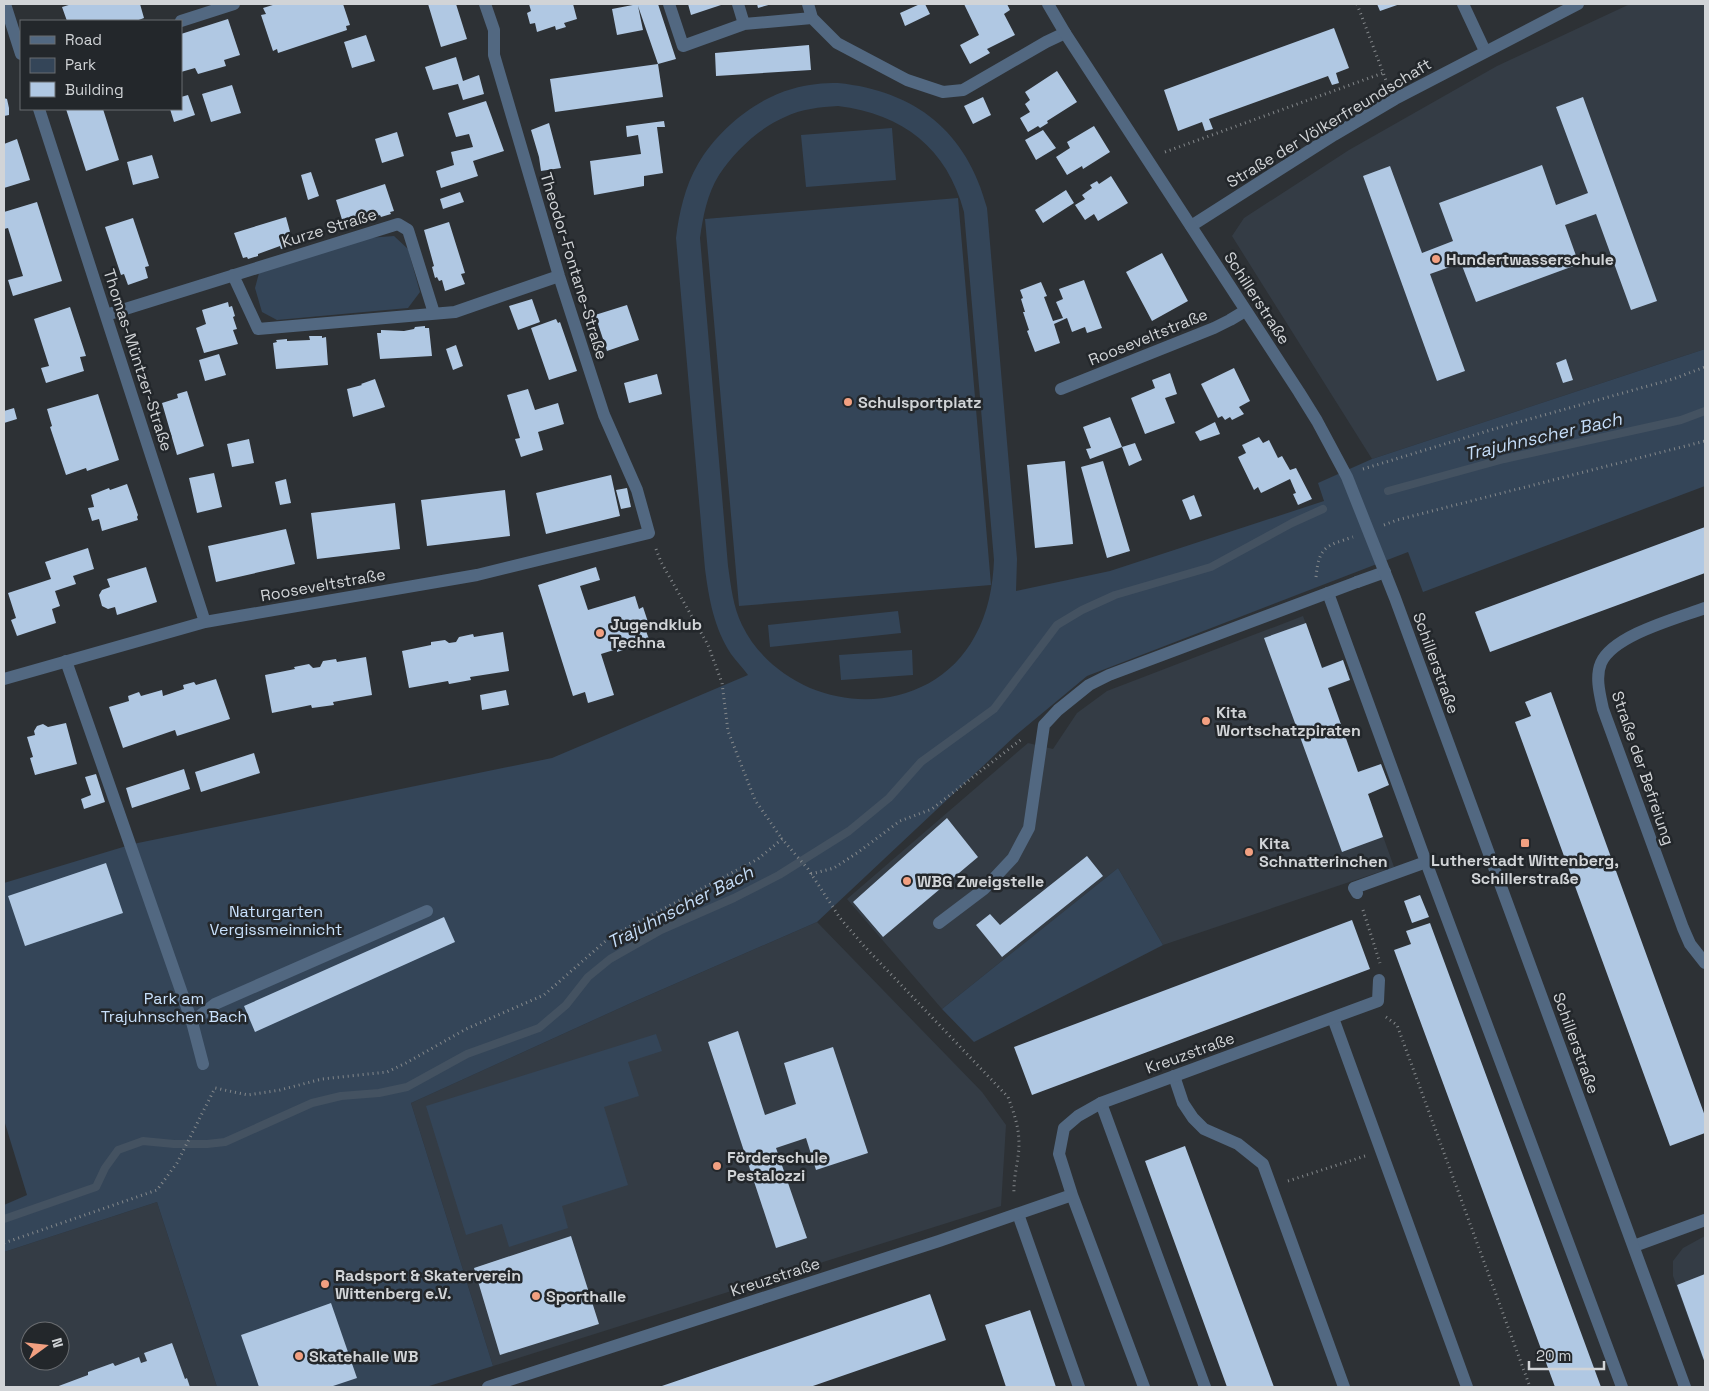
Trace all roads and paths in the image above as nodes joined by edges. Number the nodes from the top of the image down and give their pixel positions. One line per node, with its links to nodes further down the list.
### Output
1 (5, 4): 15 (street)
2 (234, 4): 12 (street)
3 (485, 4): 23 (street, Theodor-Fontane-Straße)
4 (669, 4): 13 (street)
5 (738, 4): 13 (street)
6 (808, 4): 11 (street)
7 (1048, 4): 14 (street, Schillerstraße)
8 (1357, 4): 17 (path)
9 (1463, 4): 16 (street)
10 (1578, 4): 16 (street, Straße der Völkerfreundschaft)
11 (812, 18): 13 (street); 14 (street)
12 (182, 20)
13 (744, 24)
14 (1065, 33): 20 (street, Schillerstraße)
15 (20, 51)
16 (1485, 51): 18 (street, Straße der Völkerfreundschaft)
17 (1383, 73): 18 (path); 20 (path)
18 (1394, 100): 21 (street, Straße der Völkerfreundschaft)
19 (39, 110): 26 (street, Thomas-Müntzer-Straße)
20 (1147, 159): 21 (street, Schillerstraße)
21 (1190, 226): 24 (street, Schillerstraße)
22 (233, 275): 25 (street); 25 (street, Kurze Straße); 26 (street, Kurze Straße)
23 (559, 276): 25 (street); 32 (street, Theodor-Fontane-Straße)
24 (1246, 311): 28 (street, Rooseveltstraße); 30 (street, Schillerstraße)
25 (434, 312)
26 (106, 315): 36 (street, Thomas-Müntzer-Straße)
27 (1705, 367): 30 (path)
28 (1061, 389)
29 (1705, 441): 31 (path)
30 (1347, 477): 31 (street, Schillerstraße)
31 (1370, 530): 33 (street, Schillerstraße); 34 (path)
32 (650, 534): 36 (street, Rooseveltstraße); 40 (path)
33 (1385, 572): 34 (street); 60 (street, Schillerstraße)
34 (1322, 595): 39 (street); 41 (street)
35 (1705, 608): 46 (street, Straße der Befreiung)
36 (205, 622): 37 (street, Rooseveltstraße)
37 (66, 661): 38 (street, Rooseveltstraße); 50 (street)
38 (4, 679)
39 (1044, 725): 42 (path); 45 (street)
40 (782, 839): 42 (path); 59 (path)
41 (1426, 862): 43 (street); 68 (street)
42 (811, 874): 57 (path)
43 (1357, 892): 47 (path)
44 (427, 911): 50 (street)
45 (939, 923)
46 (1705, 963)
47 (1379, 980): 49 (street, Kreuzstraße)
48 (1383, 1014): 67 (path)
49 (1333, 1018): 52 (street, Kreuzstraße); 54 (street)
50 (192, 1022): 51 (street)
51 (202, 1064)
52 (1174, 1076): 53 (street, Kreuzstraße); 55 (street)
53 (1101, 1103): 56 (street, Kreuzstraße); 64 (street)
54 (1382, 1151): 55 (path); 66 (street)
55 (1272, 1186): 65 (street)
56 (1072, 1194): 57 (street, Kreuzstraße); 63 (street, Kreuzstraße)
57 (1018, 1214): 61 (street, Kreuzstraße); 62 (street)
58 (1705, 1220): 60 (street)
59 (4, 1243)
60 (1634, 1246): 69 (street, Schillerstraße)
61 (488, 1387)
62 (1078, 1387)
63 (1144, 1387)
64 (1205, 1387)
65 (1344, 1387)
66 (1468, 1387)
67 (1530, 1387)
68 (1622, 1387)
69 (1685, 1387)

